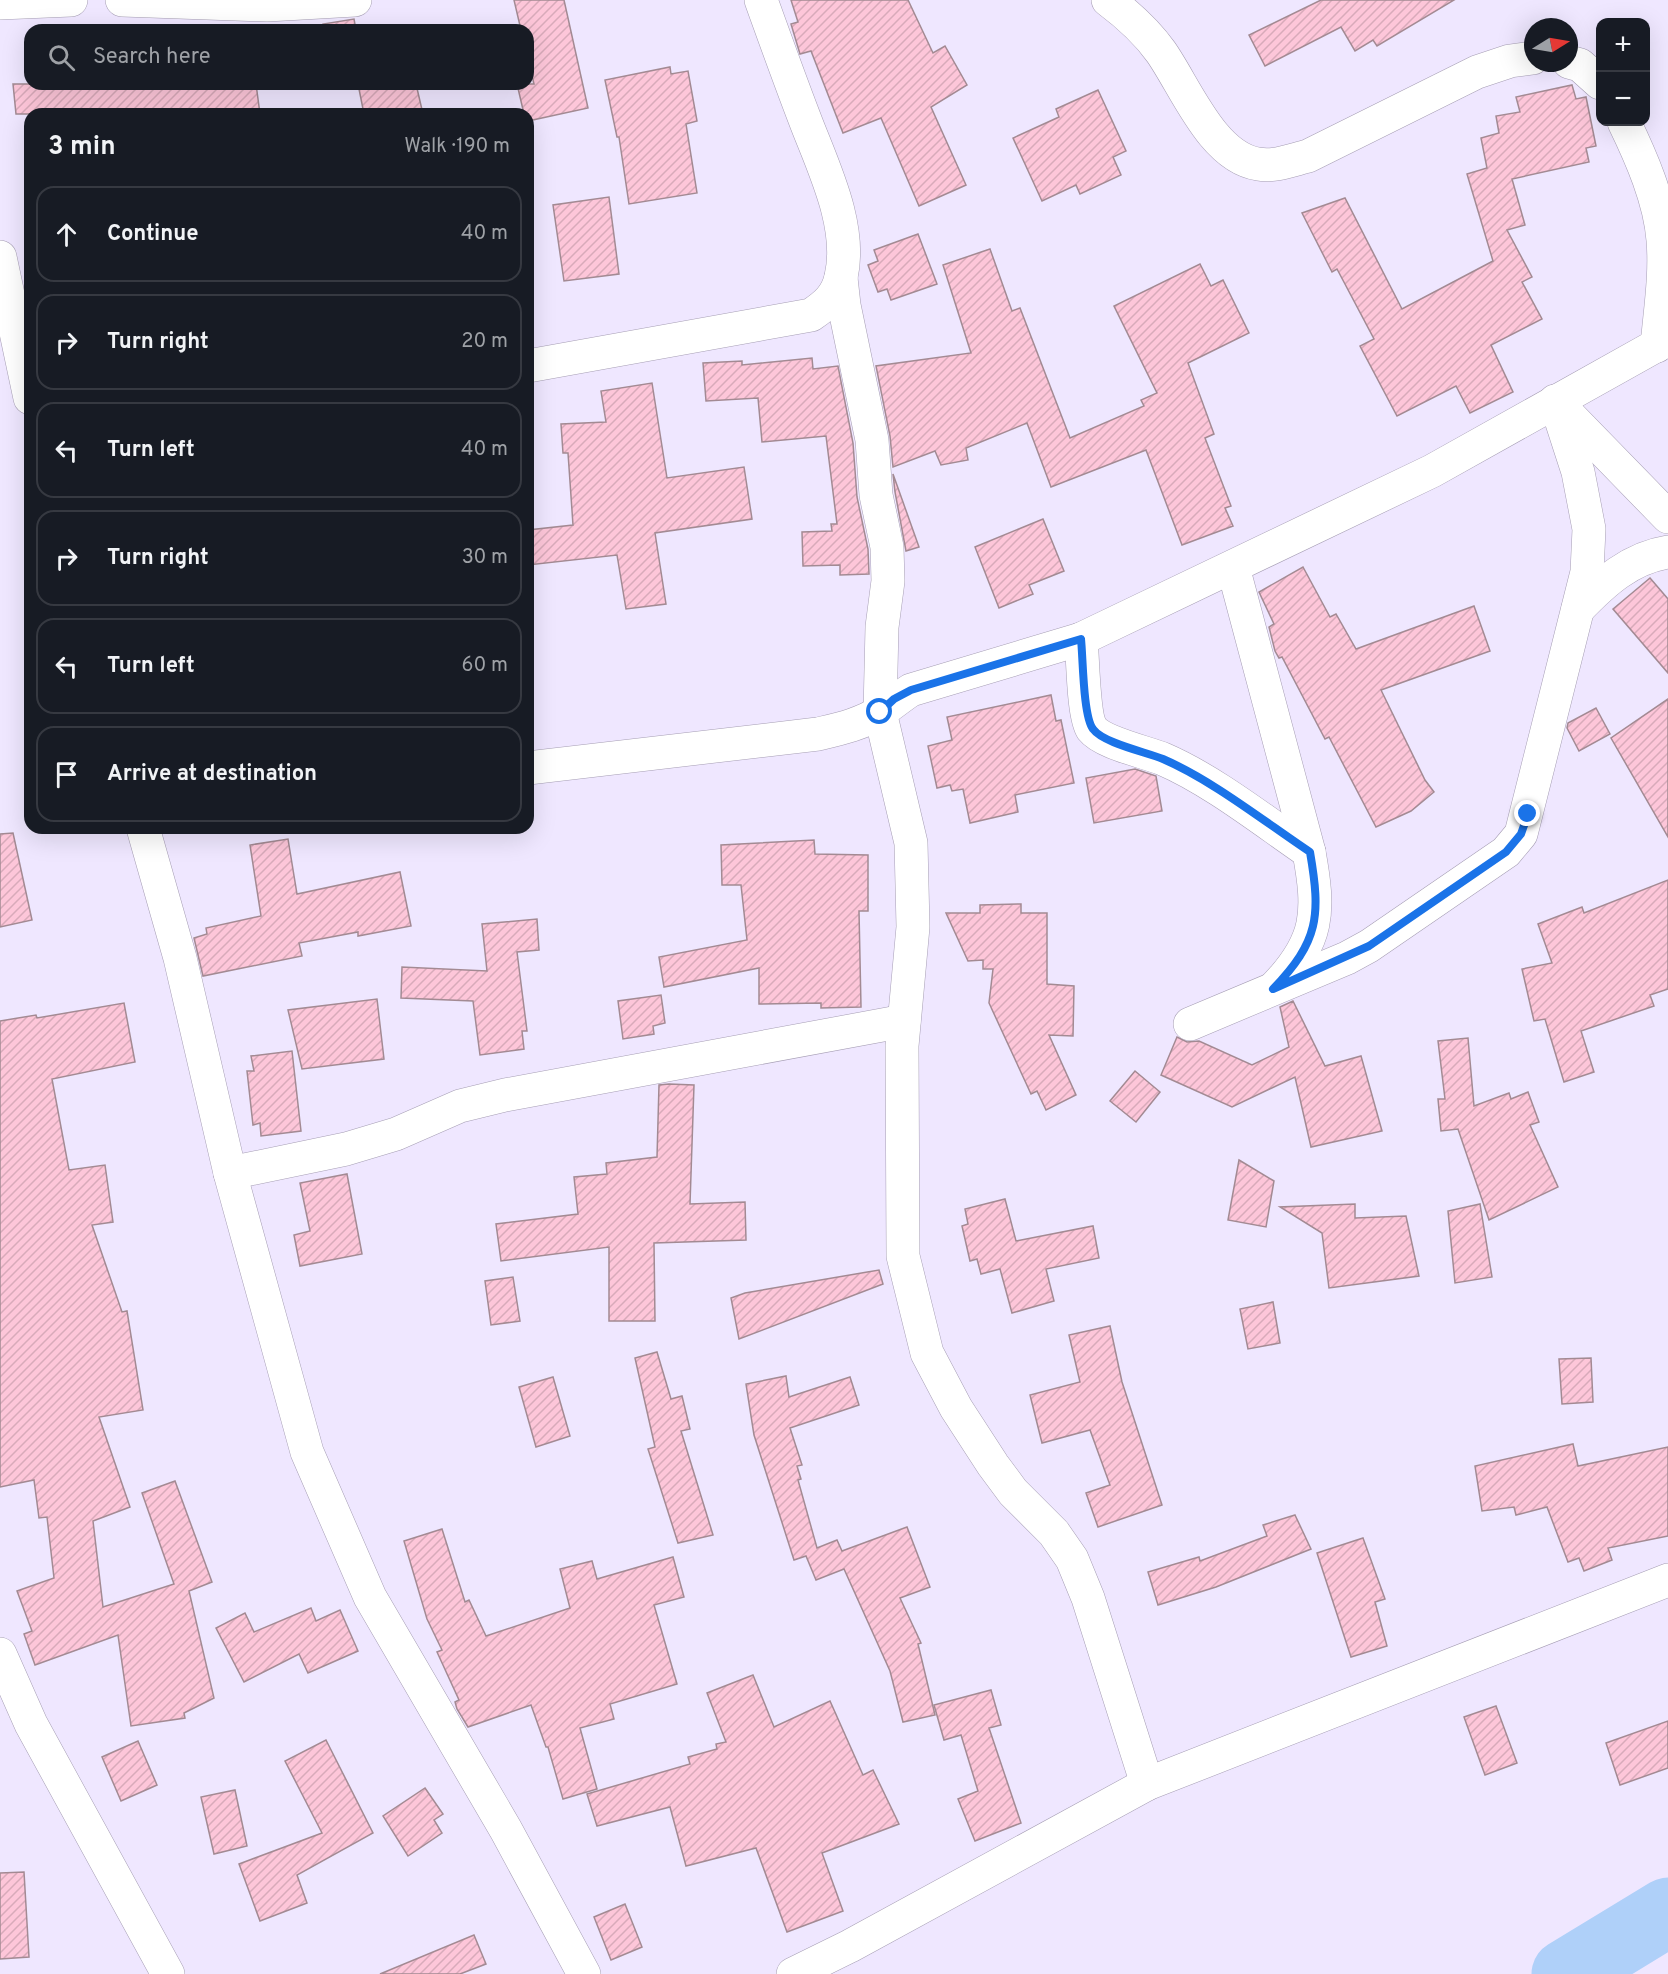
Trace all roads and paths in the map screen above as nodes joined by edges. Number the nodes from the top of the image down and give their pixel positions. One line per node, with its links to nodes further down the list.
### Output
1 (71, 0): 6 (street)
2 (122, 0): 3 (street)
3 (355, 0)
4 (760, 0): 12 (street)
5 (1108, 0): 7 (street)
6 (0, 3)
7 (1524, 59)
8 (1578, 65): 9 (street)
9 (1596, 79)
10 (1626, 126): 13 (street)
11 (0, 256): 14 (street)
12 (841, 278): 15 (street); 23 (street)
13 (1662, 343): 17 (street)
14 (9, 345): 16 (street)
15 (534, 365)
16 (24, 383)
17 (1555, 401): 18 (street); 20 (street); 21 (street)
18 (1668, 517)
19 (1668, 552): 21 (street)
20 (1233, 567): 22 (street); 26 (street)
21 (1577, 611): 27 (street)
22 (1081, 639): 23 (street); 26 (street)
23 (880, 712): 24 (street); 28 (street)
24 (534, 767)
25 (145, 834): 30 (street)
26 (1310, 852): 27 (street)
27 (1273, 989): 29 (street)
28 (904, 1021): 30 (street); 33 (street)
29 (1190, 1024)
30 (230, 1173): 35 (street)
31 (1668, 1580): 33 (street)
32 (0, 1654): 34 (street)
33 (1147, 1784): 36 (street)
34 (168, 1974)
35 (584, 1974)
36 (793, 1974)

